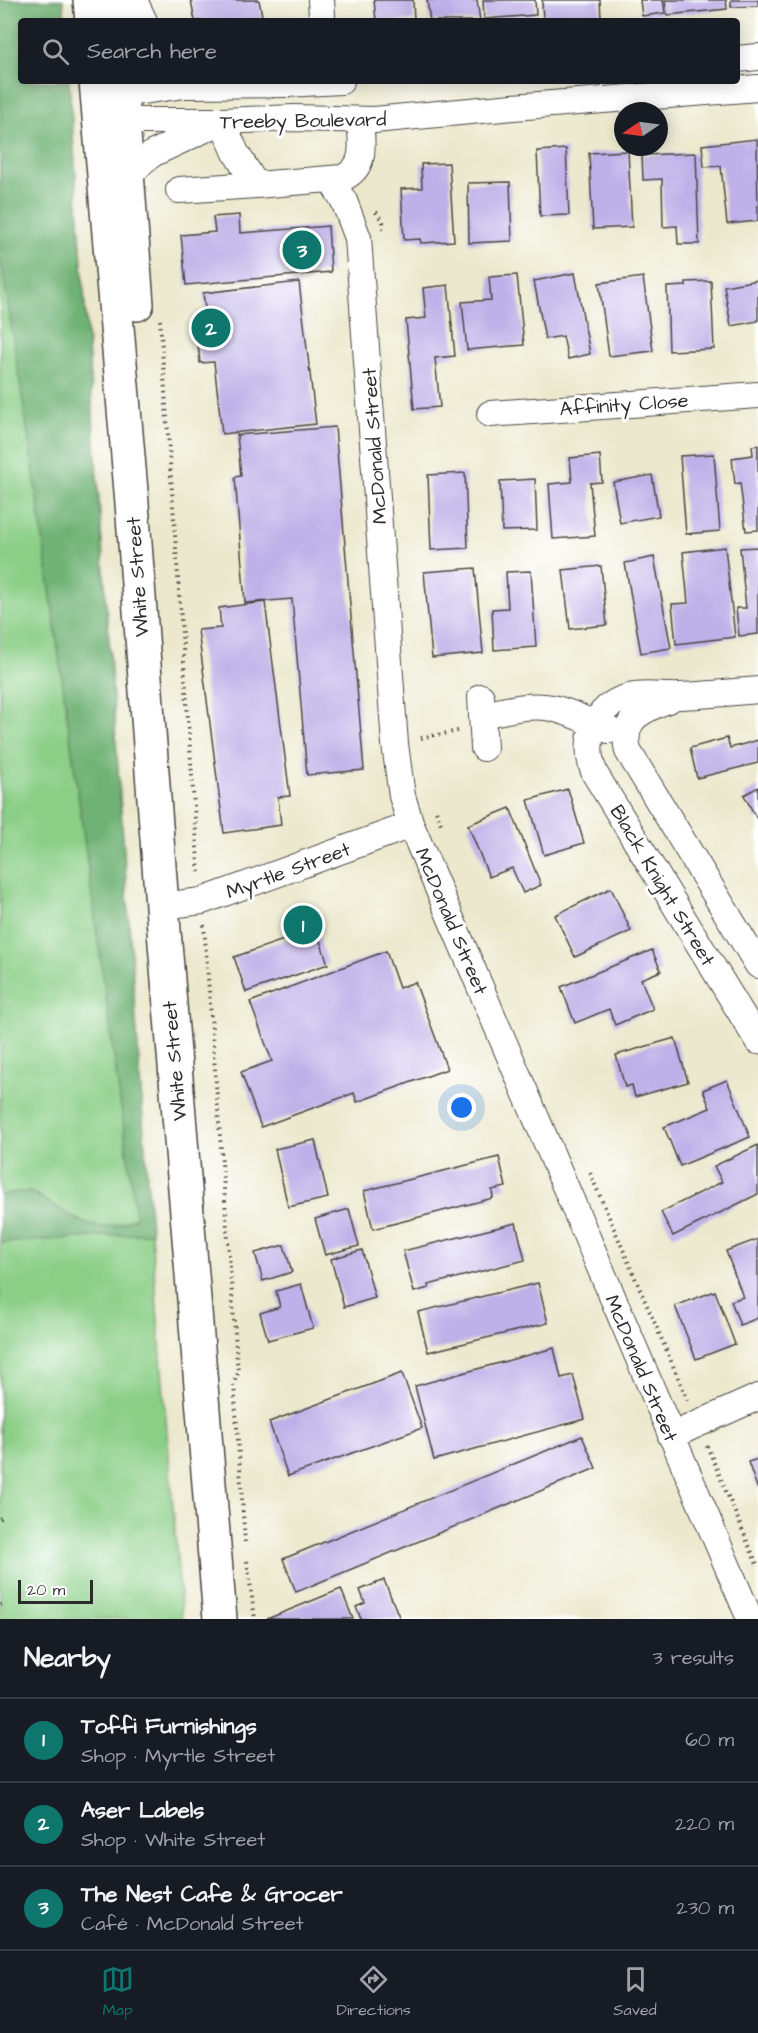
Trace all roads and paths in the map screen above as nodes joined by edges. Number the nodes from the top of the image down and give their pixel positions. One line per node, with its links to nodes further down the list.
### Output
1 (90, 0): 4 (main road)
2 (114, 0): 5 (main road)
3 (134, 0): 6 (street)
4 (92, 18)
5 (116, 18)
6 (143, 18)
7 (758, 57): 8 (street)
8 (740, 59)
9 (177, 84): 12 (street, Treeby Boulevard)
10 (285, 84): 13 (street)
11 (758, 88): 13 (street, Treeby Boulevard)
12 (112, 97): 14 (street, Treeby Boulevard); 15 (main road, White Street); 21 (main road, White Street)
13 (360, 120): 14 (street, Treeby Boulevard); 16 (street)
14 (222, 121): 15 (street); 17 (street)
15 (127, 178): 21 (main road, White Street)
16 (331, 180): 17 (street); 29 (street, McDonald Street)
17 (256, 185): 18 (street)
18 (179, 190)
19 (758, 395): 20 (street, Affinity Close)
20 (490, 414)
21 (132, 503): 31 (main road, White Street)
22 (181, 614): 30 (path)
23 (758, 690): 24 (street)
24 (679, 696): 26 (street); 27 (street)
25 (482, 721): 26 (street); 28 (path)
26 (594, 724): 27 (street); 34 (street, Black Knight Street)
27 (626, 737): 33 (street, Black Knight Street)
28 (421, 738)
29 (411, 825): 31 (street, Myrtle Street); 36 (street, McDonald Street)
30 (198, 861)
31 (162, 906): 39 (main road, White Street)
32 (205, 944): 40 (path)
33 (758, 965)
34 (758, 1041)
35 (758, 1398): 36 (street)
36 (671, 1436): 41 (street, McDonald Street)
37 (4, 1515): 38 (path)
38 (0, 1519)
39 (220, 1619)
40 (255, 1619)
41 (750, 1619)

